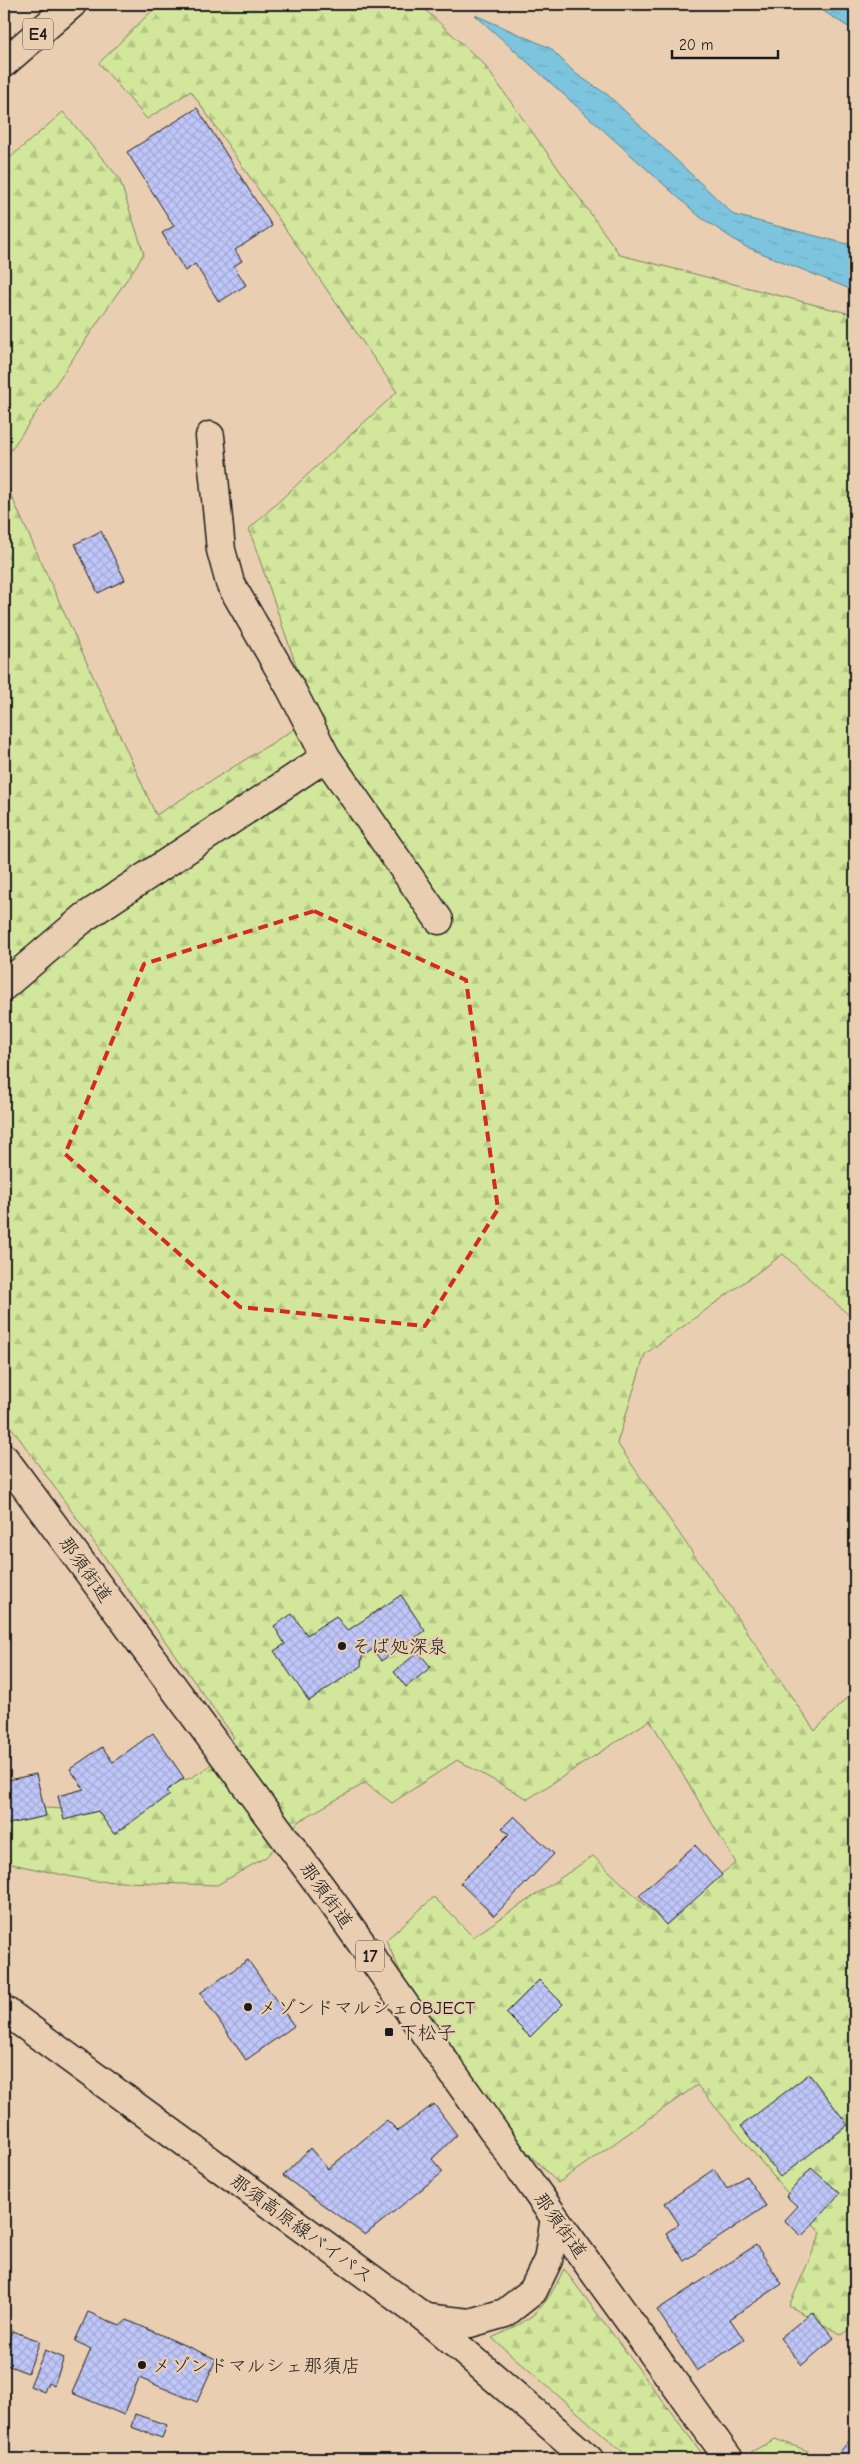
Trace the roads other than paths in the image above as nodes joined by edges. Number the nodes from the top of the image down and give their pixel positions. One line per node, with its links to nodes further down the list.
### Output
1 (72, 4): 2 (main road, E4)
2 (4, 63)
3 (210, 436): 4 (main road)
4 (326, 757): 5 (main road); 6 (main road)
5 (439, 920)
6 (4, 986)
7 (4, 1458): 9 (main road, 那須街道 / 17)
8 (4, 2010): 10 (main road, 那須高原線バイパス)
9 (555, 2218): 10 (main road); 12 (main road, 那須街道 / 17)
10 (425, 2318): 11 (main road, 那須高原線バイパス)
11 (590, 2459)
12 (729, 2459)

